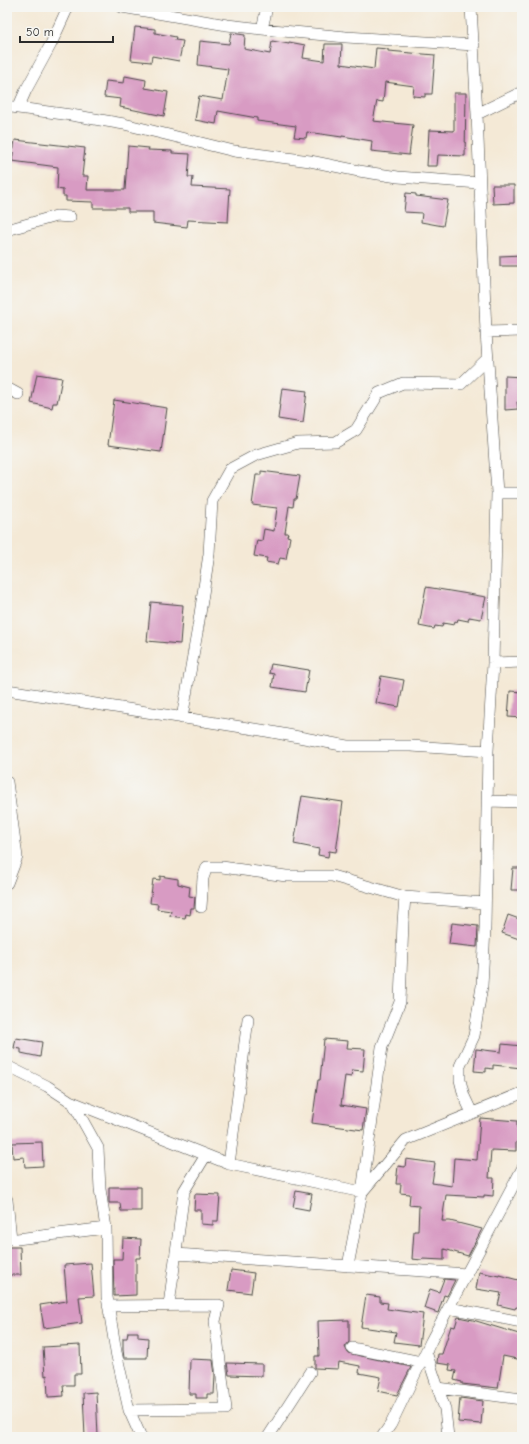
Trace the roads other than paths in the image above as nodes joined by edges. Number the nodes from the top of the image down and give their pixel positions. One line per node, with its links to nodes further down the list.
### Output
1 (68, 7): 8 (street)
2 (122, 7): 5 (street)
3 (267, 7): 5 (street)
4 (471, 7): 6 (street)
5 (262, 29): 6 (street)
6 (474, 45): 9 (street)
7 (522, 93): 9 (street)
8 (12, 107): 10 (street)
9 (477, 114): 10 (street)
10 (479, 183): 13 (street)
11 (70, 217): 12 (street)
12 (7, 230)
13 (486, 332): 14 (street); 15 (street)
14 (522, 332)
15 (488, 358): 18 (street); 23 (street)
16 (7, 388): 17 (street)
17 (18, 394)
18 (498, 493): 19 (street); 21 (street)
19 (522, 493)
20 (522, 662): 21 (street)
21 (493, 663): 24 (street)
22 (7, 690): 23 (street)
23 (182, 718): 24 (street)
24 (488, 751): 26 (street)
25 (7, 782): 28 (street)
26 (487, 801): 27 (street); 30 (street)
27 (522, 802)
28 (7, 883)
29 (405, 897): 30 (street); 31 (street); 40 (street)
30 (485, 903): 36 (street)
31 (201, 907)
32 (248, 1019): 38 (street)
33 (7, 1066): 35 (street)
34 (522, 1093): 36 (street)
35 (69, 1101): 37 (street); 42 (street)
36 (472, 1113): 40 (street)
37 (206, 1155): 38 (street); 44 (street)
38 (229, 1164): 40 (street)
39 (522, 1170): 46 (street)
40 (362, 1192): 45 (street)
41 (7, 1200): 43 (street)
42 (106, 1228): 43 (street); 48 (street)
43 (9, 1239)
44 (176, 1254): 45 (street); 47 (street)
45 (348, 1266): 46 (street)
46 (467, 1274): 49 (street)
47 (169, 1305): 48 (street); 56 (street)
48 (108, 1306): 56 (street)
49 (449, 1308): 50 (street); 52 (street)
50 (522, 1322)
51 (352, 1348): 52 (street)
52 (423, 1357): 54 (street); 59 (street)
53 (310, 1372): 58 (street)
54 (438, 1388): 55 (street); 60 (street)
55 (522, 1398)
56 (129, 1410): 57 (street)
57 (140, 1437)
58 (268, 1437)
59 (382, 1437)
60 (448, 1437)

